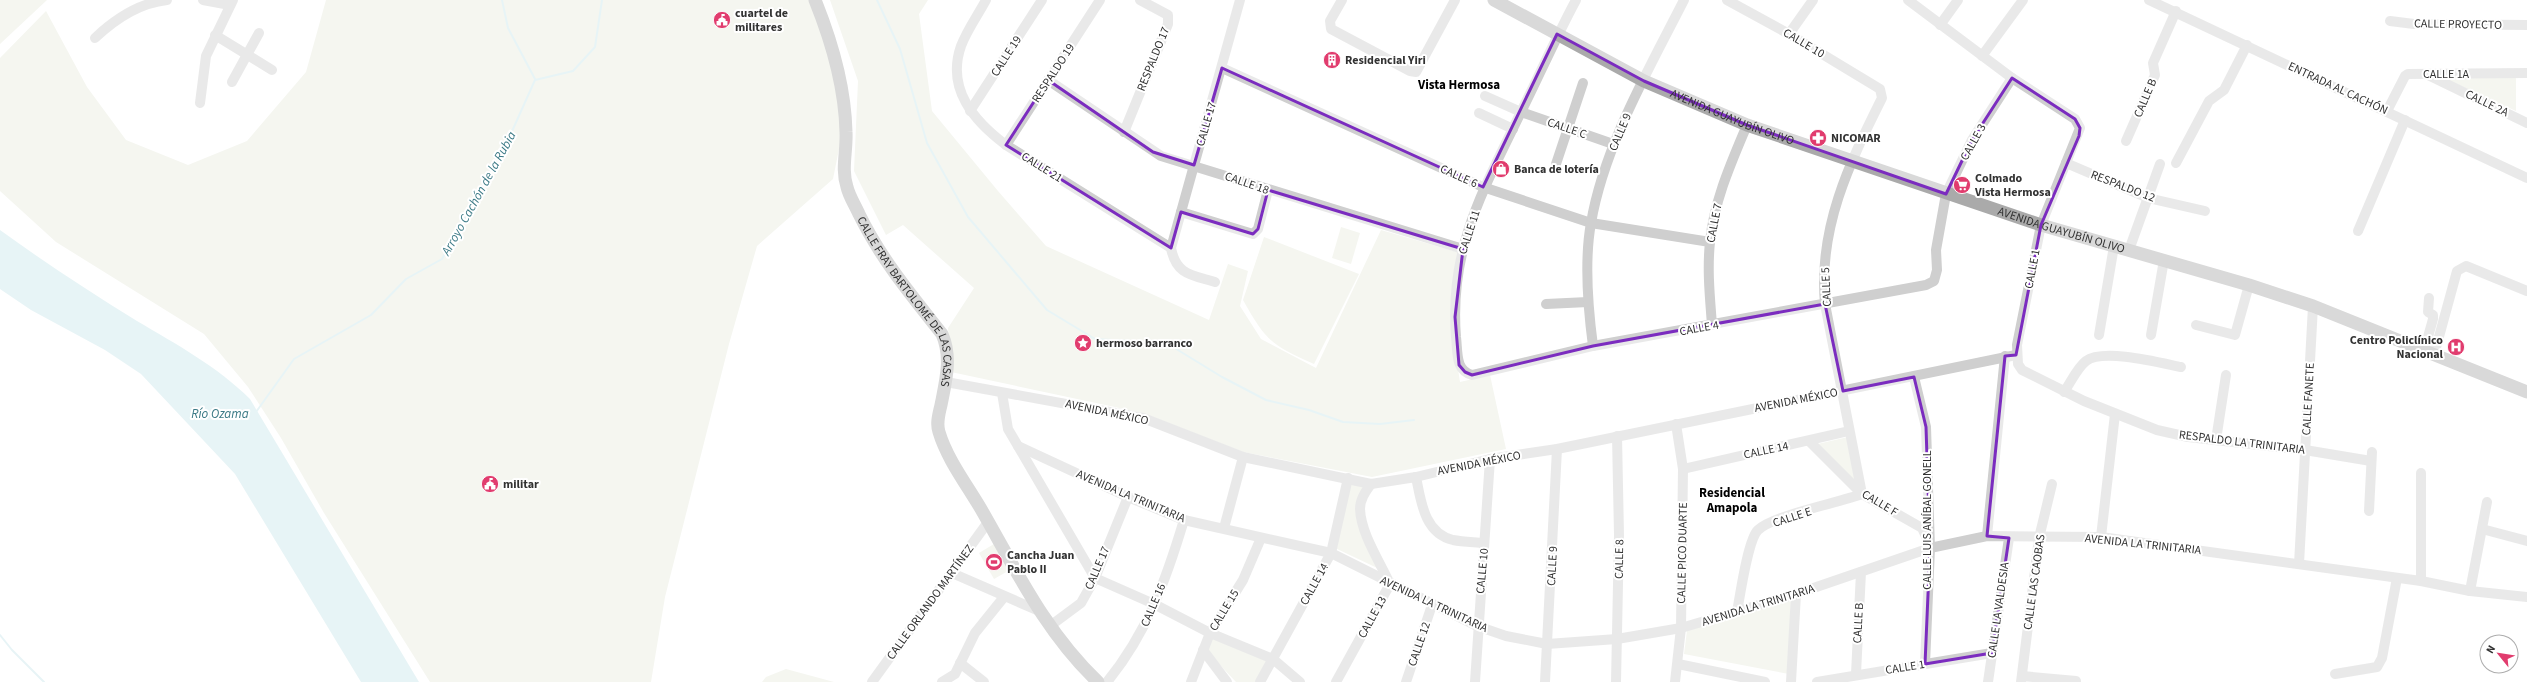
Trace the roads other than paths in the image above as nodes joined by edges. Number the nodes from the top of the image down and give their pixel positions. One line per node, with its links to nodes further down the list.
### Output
1 (167, 0): 29 (street)
2 (203, 0): 20 (street)
3 (815, 0): 101 (main road, CALLE FRAY BARTOLOMÉ DE LAS CASAS)
4 (986, 0): 45 (street, CALLE 21)
5 (1042, 0): 45 (street, CALLE 19)
6 (1099, 0): 38 (street, RESPALDO 19)
7 (1140, 0): 54 (street, RESPALDO 17)
8 (1240, 0): 33 (street, CALLE 17)
9 (1342, 0): 10 (street)
10 (1455, 0)
11 (1494, 0): 26 (main road, AVENIDA GUAYUBÍN OLIVO)
12 (1576, 0): 26 (street, CALLE 11)
13 (1684, 0): 39 (street, CALLE 9)
14 (1726, 0): 27 (street, CALLE 10)
15 (1812, 0): 27 (street)
16 (1958, 0): 23 (street)
17 (2022, 0): 32 (street)
18 (2150, 0): 21 (street, ENTRADA AL CACHÓN)
19 (1909, 1): 23 (street)
20 (231, 2): 28 (street)
21 (2176, 11): 30 (street, ENTRADA AL CACHÓN); 55 (street, CALLE B)
22 (2390, 21): 24 (street, CALLE PROYECTO)
23 (1940, 25): 32 (street)
24 (2527, 25)
25 (259, 33): 31 (street)
26 (1557, 34): 39 (main road, AVENIDA GUAYUBÍN OLIVO); 46 (street, CALLE 11)
27 (1790, 34): 42 (street, CALLE 10)
28 (215, 35): 31 (street); 44 (street)
29 (95, 38)
30 (2247, 45): 47 (street, ENTRADA AL CACHÓN); 60 (street)
31 (247, 54): 34 (street); 40 (street)
32 (1982, 56): 37 (street)
33 (1222, 68): 63 (street, CALLE 17); 65 (street, CALLE 6)
34 (272, 70)
35 (2527, 73): 36 (street, CALLE 1A)
36 (2426, 74): 47 (street, CALLE 1A); 50 (street, CALLE 2A)
37 (2012, 78): 59 (street, CALLE 1); 67 (street, CALLE 3)
38 (1048, 80): 54 (street, CALLE 18); 57 (street, RESPALDO 19)
39 (1644, 80): 51 (main road, AVENIDA GUAYUBÍN OLIVO); 56 (street, CALLE 9)
40 (232, 82)
41 (1583, 83): 52 (street)
42 (1880, 89): 58 (street, CALLE 5)
43 (1484, 96): 46 (street, CALLE C)
44 (200, 103)
45 (970, 111): 57 (street, CALLE 21)
46 (1521, 112): 52 (street, CALLE C); 53 (street, CALLE 11)
47 (2387, 112): 49 (street, ENTRADA AL CACHÓN)
48 (1479, 113): 53 (street)
49 (2405, 120): 64 (street, ENTRADA AL CACHÓN); 73 (street)
50 (2527, 123)
51 (1747, 125): 58 (main road, AVENIDA GUAYUBÍN OLIVO); 74 (street, CALLE 7)
52 (1567, 128): 56 (street, CALLE C); 61 (street)
53 (1513, 129): 65 (street, CALLE 11)
54 (1124, 132): 63 (street, CALLE 18)
55 (2126, 140)
56 (1613, 144): 71 (street, CALLE 9)
57 (1006, 145): 76 (street, CALLE 21)
58 (1850, 162): 67 (main road, AVENIDA GUAYUBÍN OLIVO); 87 (street, CALLE 5)
59 (2066, 163): 68 (street, RESPALDO 12); 72 (street, CALLE 1)
60 (2176, 163)
61 (1556, 164)
62 (2160, 164): 68 (street)
63 (1194, 165): 66 (street, CALLE 18); 70 (street, CALLE 17)
64 (2527, 178)
65 (1484, 187): 71 (street, CALLE 6); 77 (street, CALLE 11)
66 (1268, 190): 70 (street); 77 (street, CALLE 18)
67 (1946, 194): 72 (main road, AVENIDA GUAYUBÍN OLIVO); 80 (street, CALLE 3)
68 (2148, 198): 69 (street, RESPALDO 12); 78 (street)
69 (2206, 211)
70 (1181, 212): 76 (street, CALLE 17)
71 (1591, 223): 74 (street, CALLE 6); 85 (street, CALLE 9)
72 (2041, 225): 75 (main road, AVENIDA GUAYUBÍN OLIVO); 95 (street, CALLE 1)
73 (2358, 231)
74 (1710, 242): 89 (street, CALLE 7)
75 (2114, 246): 78 (main road, AVENIDA GUAYUBÍN OLIVO); 91 (street)
76 (1171, 248): 81 (street)
77 (1463, 249): 98 (street, CALLE 11)
78 (2129, 250): 79 (main road, AVENIDA GUAYUBÍN OLIVO)
79 (2164, 260): 82 (main road, AVENIDA GUAYUBÍN OLIVO); 92 (street)
80 (1934, 281): 87 (street, CALLE 4)
81 (1215, 282)
82 (2249, 285): 88 (main road, AVENIDA GUAYUBÍN OLIVO); 90 (street)
83 (2527, 291): 94 (street)
84 (2429, 298): 94 (street)
85 (1588, 302): 86 (street); 93 (street, CALLE 9)
86 (1546, 304)
87 (1826, 304): 89 (street, CALLE 4); 102 (street, CALLE 5)
88 (2313, 306): 94 (main road, AVENIDA GUAYUBÍN OLIVO); 114 (street, CALLE FANETE)
89 (1712, 325): 93 (street, CALLE 4)
90 (2196, 325)
91 (2099, 335)
92 (2151, 335)
93 (1593, 346): 98 (street, CALLE 4)
94 (2429, 353): 104 (main road, AVENIDA GUAYUBÍN OLIVO)
95 (2016, 355): 96 (street, AVENIDA MÉXICO); 103 (street, RESPALDO LA TRINITARIA)
96 (2005, 356): 100 (street, AVENIDA MÉXICO); 131 (street)
97 (2181, 367): 103 (street)
98 (1465, 372)
99 (2226, 375): 110 (street)
100 (1914, 377): 102 (street, AVENIDA MÉXICO); 138 (street, CALLE LUIS ANÍBAL GONELL)
101 (946, 382): 105 (street, AVENIDA MÉXICO); 128 (main road, CALLE FRAY BARTOLOMÉ DE LAS CASAS)
102 (1843, 391): 107 (street, AVENIDA MÉXICO); 108 (street, CALLE 5)
103 (2064, 392): 106 (street, RESPALDO LA TRINITARIA)
104 (2527, 392)
105 (1002, 393): 112 (street); 115 (street, AVENIDA MÉXICO)
106 (2115, 414): 110 (street, RESPALDO LA TRINITARIA); 132 (street)
107 (1676, 424): 109 (street, AVENIDA MÉXICO); 117 (street, CALLE PICO DUARTE)
108 (1849, 431): 111 (street, CALLE 14); 123 (street, CALLE 5)
109 (1616, 436): 113 (street, AVENIDA MÉXICO); 159 (street, CALLE 8)
110 (2216, 440): 114 (street, RESPALDO LA TRINITARIA)
111 (1809, 441): 117 (street, CALLE 14); 123 (street, CALLE F)
112 (1018, 446): 124 (street, AVENIDA LA TRINITARIA); 143 (street)
113 (1558, 449): 116 (street, AVENIDA MÉXICO); 160 (street, CALLE 9)
114 (2305, 450): 126 (street, RESPALDO LA TRINITARIA); 140 (street, CALLE FANETE)
115 (1243, 457): 120 (street, AVENIDA MÉXICO); 129 (street)
116 (1490, 459): 119 (street, AVENIDA MÉXICO); 137 (street, CALLE 10)
117 (1683, 469): 157 (street, CALLE PICO DUARTE)
118 (2422, 473): 145 (street)
119 (1416, 476): 121 (street, AVENIDA MÉXICO); 137 (street)
120 (1348, 478): 121 (street, AVENIDA MÉXICO); 139 (street, CALLE 14)
121 (1371, 484): 146 (street, CALLE 13)
122 (2052, 484): 135 (street, CALLE LAS CAOBAS)
123 (1862, 494): 138 (street, CALLE F); 154 (street, CALLE E)
124 (1128, 497): 127 (street, AVENIDA LA TRINITARIA); 143 (street, CALLE 17)
125 (2486, 502): 130 (street)
126 (2369, 511)
127 (1184, 520): 129 (street, AVENIDA LA TRINITARIA); 151 (street, CALLE 16)
128 (988, 522): 142 (street, CALLE ORLANDO MARTÍNEZ); 153 (main road, CALLE FRAY BARTOLOMÉ DE LAS CASAS)
129 (1224, 528): 133 (street, AVENIDA LA TRINITARIA)
130 (2482, 529): 136 (street); 147 (street)
131 (1987, 536): 134 (street, AVENIDA LA TRINITARIA); 138 (street, AVENIDA LA TRINITARIA)
132 (2101, 537): 135 (street, AVENIDA LA TRINITARIA); 140 (street, AVENIDA LA TRINITARIA)
133 (1261, 538): 139 (street, AVENIDA LA TRINITARIA); 158 (street, CALLE 15)
134 (2009, 538): 135 (street, AVENIDA LA TRINITARIA); 162 (street, CALLE LA VALDESIA)
135 (2039, 538): 169 (street, CALLE LAS CAOBAS)
136 (2527, 541)
137 (1484, 543): 156 (street, CALLE 10)
138 (1930, 548): 141 (street, AVENIDA LA TRINITARIA); 166 (street, CALLE LUIS ANÍBAL GONELL)
139 (1331, 553): 146 (street, AVENIDA LA TRINITARIA); 163 (street, CALLE 14)
140 (2299, 564): 144 (street, AVENIDA LA TRINITARIA)
141 (1861, 572): 148 (street, AVENIDA LA TRINITARIA); 167 (street, CALLE B)
142 (952, 573): 149 (street); 171 (street, CALLE ORLANDO MARTÍNEZ)
143 (1095, 578): 151 (street); 155 (street, CALLE 17)
144 (2397, 578): 145 (street, AVENIDA LA TRINITARIA); 168 (street)
145 (2421, 581): 147 (street, AVENIDA LA TRINITARIA)
146 (1390, 584): 152 (street, AVENIDA LA TRINITARIA); 180 (street, CALLE 13)
147 (2470, 591): 150 (street, AVENIDA LA TRINITARIA)
148 (1796, 594): 154 (street, AVENIDA LA TRINITARIA); 187 (street)
149 (1004, 597): 153 (street); 164 (street)
150 (2527, 597)
151 (1154, 604): 158 (street); 175 (street, CALLE 16)
152 (1432, 605): 156 (street, AVENIDA LA TRINITARIA); 181 (street, CALLE 12)
153 (1039, 611): 155 (main road, CALLE FRAY BARTOLOMÉ DE LAS CASAS)
154 (1736, 612): 157 (street, AVENIDA LA TRINITARIA)
155 (1050, 626): 174 (main road, CALLE FRAY BARTOLOMÉ DE LAS CASAS)
156 (1477, 626): 160 (street, AVENIDA LA TRINITARIA); 182 (street, CALLE 10)
157 (1681, 628): 159 (street, AVENIDA LA TRINITARIA); 165 (street, CALLE PICO DUARTE)
158 (1210, 632): 161 (street, CALLE 15); 163 (street)
159 (1617, 639): 160 (street, AVENIDA LA TRINITARIA); 184 (street, CALLE 8)
160 (1547, 644): 183 (street, CALLE 9)
161 (1203, 650): 176 (street, CALLE 15); 177 (street)
162 (1992, 653): 166 (street, CALLE 1); 189 (street, CALLE LA VALDESIA)
163 (1273, 659): 178 (street, CALLE 14); 179 (street)
164 (960, 664): 172 (street); 173 (street)
165 (1678, 664): 185 (street, CALLE PICO DUARTE); 186 (street)
166 (1925, 664): 167 (street, CALLE 1)
167 (1856, 674): 188 (street, CALLE 1)
168 (2335, 674)
169 (2022, 679): 170 (street)
170 (2076, 680)
171 (872, 682)
172 (942, 682)
173 (984, 682)
174 (1098, 682)
175 (1107, 682)
176 (1191, 682)
177 (1227, 682)
178 (1260, 682)
179 (1300, 682)
180 (1336, 682)
181 (1406, 682)
182 (1475, 682)
183 (1545, 682)
184 (1616, 682)
185 (1675, 682)
186 (1765, 682)
187 (1791, 682)
188 (1817, 682)
189 (1988, 682)

